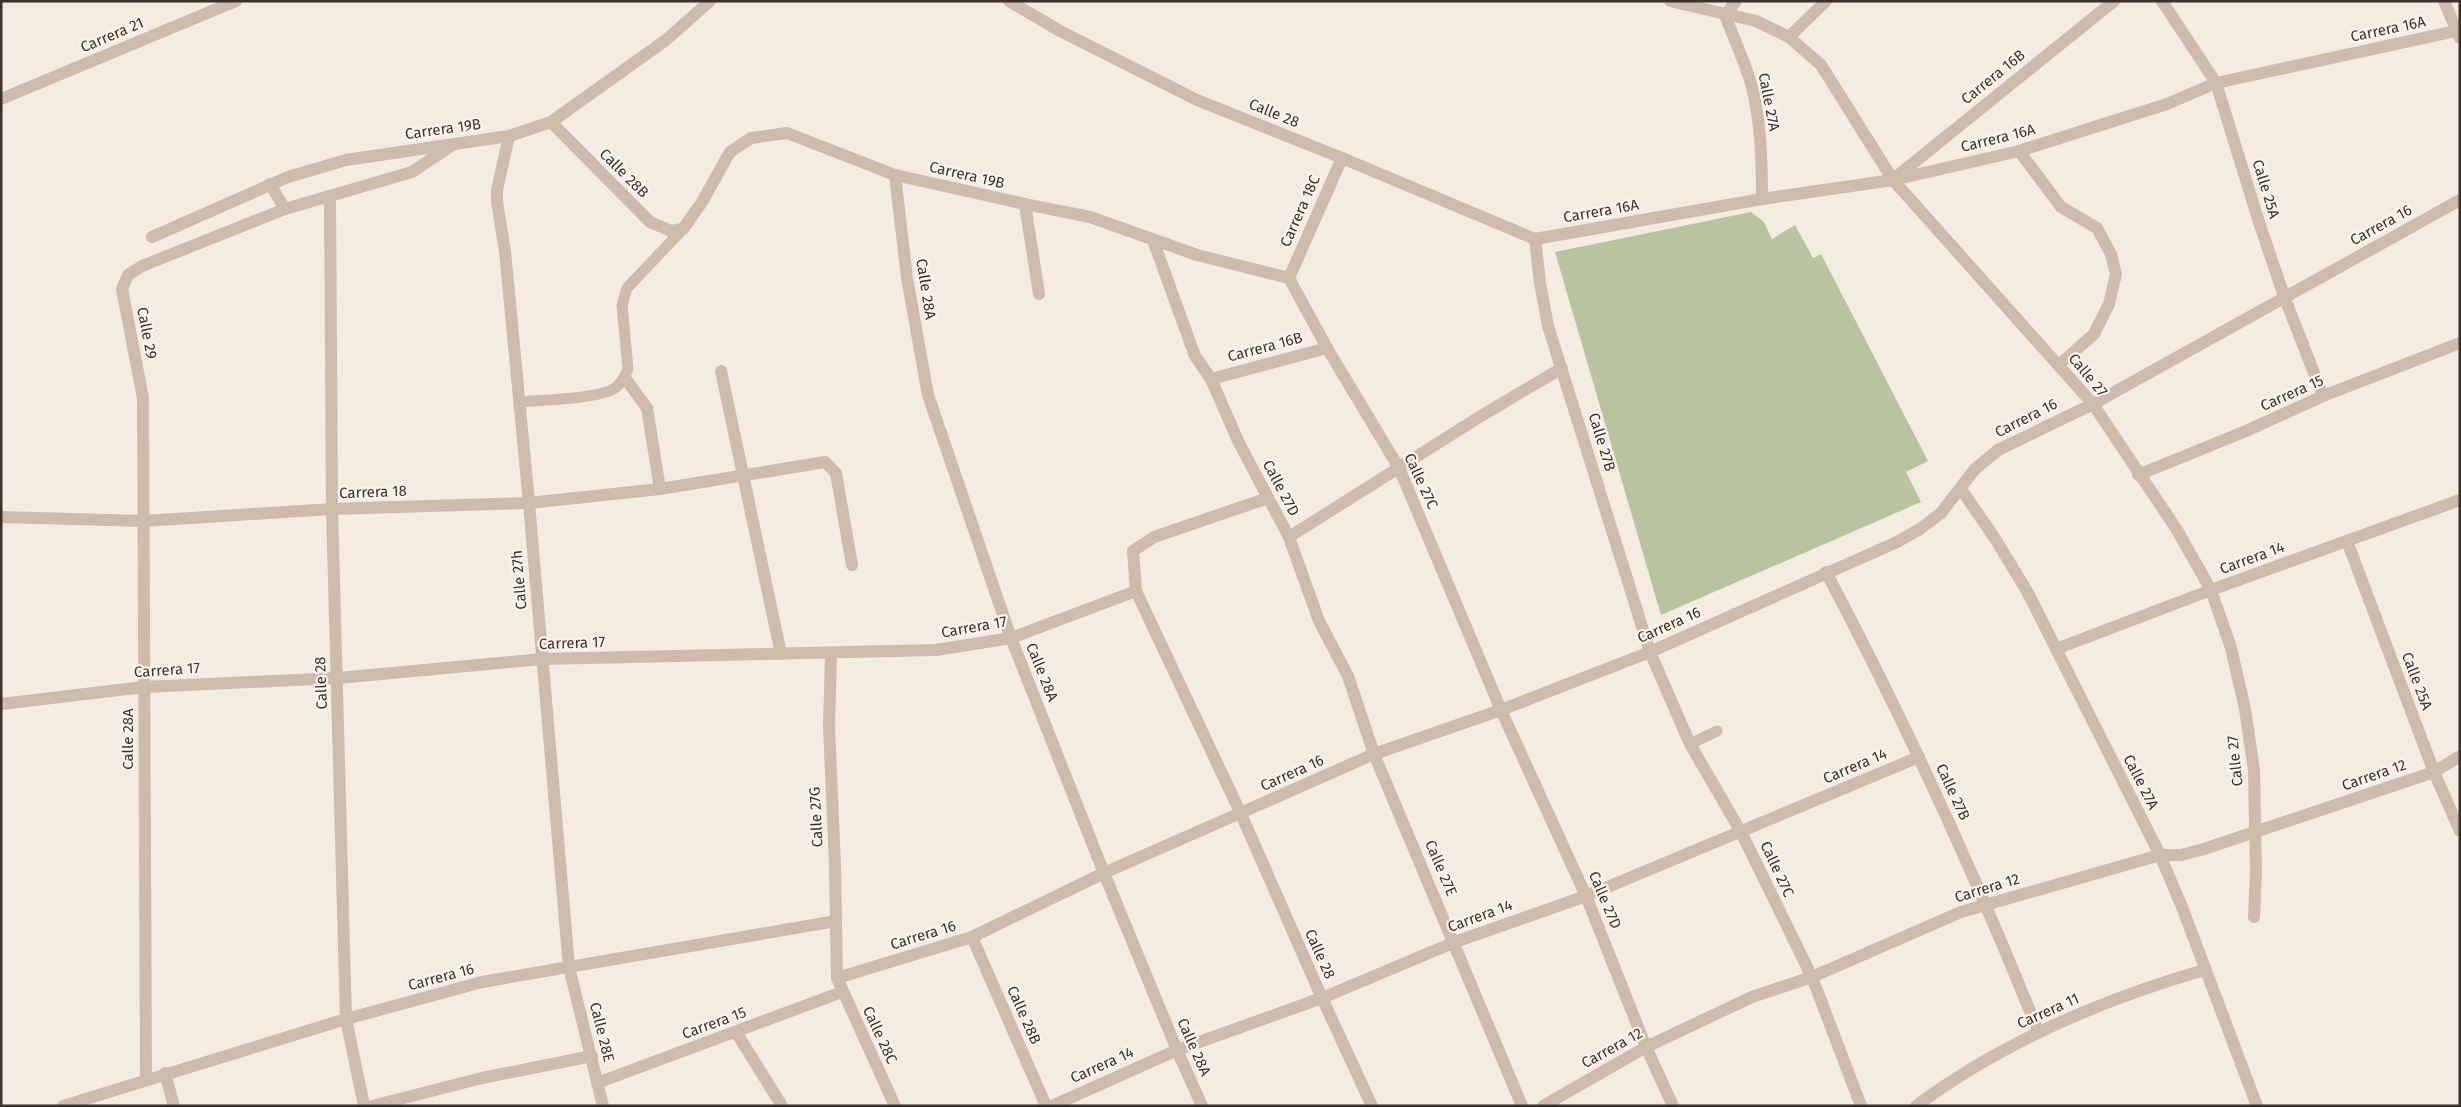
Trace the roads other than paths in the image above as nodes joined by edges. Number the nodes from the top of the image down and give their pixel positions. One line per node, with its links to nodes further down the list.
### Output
1 (236, 1): 14 (street, Carrera 21)
2 (710, 1): 15 (street, Carrera 19B)
3 (1009, 1): 19 (street, Calle 28)
4 (1670, 1): 10 (street, Calle 27)
5 (1736, 1): 10 (street)
6 (1826, 1): 12 (street)
7 (2114, 1): 21 (street, Carrera 16B)
8 (2162, 1): 13 (street, Calle 25A)
9 (2444, 1): 11 (street)
10 (1725, 15): 12 (street, Calle 27); 24 (street, Calle 27A)
11 (2459, 33): 13 (street, Carrera 16A)
12 (1789, 36): 21 (street, Calle 27)
13 (2216, 83): 18 (street, Carrera 16A); 34 (street, Calle 25A)
14 (1, 99)
15 (552, 122): 16 (street, Carrera 19B); 28 (street, Calle 28B)
16 (509, 136): 17 (street, Carrera 19B); 44 (street, Calle 27h)
17 (454, 144): 22 (street, Carrera 19B); 23 (street)
18 (2019, 151): 21 (street, Carrera 16A); 37 (street)
19 (1342, 158): 30 (street, Calle 28); 32 (street, Carrera 18C)
20 (895, 175): 26 (street, Carrera 19B); 28 (street, Carrera 19B); 63 (street, Calle 28A)
21 (1893, 180): 24 (street, Carrera 16A); 37 (street, Calle 27)
22 (273, 190): 27 (street); 29 (street, Carrera 19B)
23 (330, 196): 27 (street); 54 (street, Calle 28)
24 (1762, 199): 30 (street, Carrera 16A)
25 (2460, 200): 34 (street, Carrera 16)
26 (1025, 204): 31 (street, Carrera 19B); 33 (street)
27 (285, 209): 43 (street, Calle 29)
28 (683, 229): 40 (lane)
29 (152, 237)
30 (1535, 239): 38 (street, Calle 27B)
31 (1153, 240): 32 (street, Carrera 19B); 41 (street, Calle 27D)
32 (1289, 278): 36 (street, Calle 27C)
33 (1039, 294)
34 (2284, 296): 42 (street, Calle 25A); 45 (street, Carrera 16)
35 (2460, 343): 42 (street, Carrera 15)
36 (1327, 348): 41 (street, Carrera 16B); 46 (street, Calle 27C)
37 (2059, 365): 45 (street, Calle 27)
38 (1562, 368): 46 (street); 65 (street, Calle 27B)
39 (721, 370): 48 (street)
40 (625, 378): 44 (lane); 49 (street)
41 (1211, 379): 51 (street, Calle 27D)
42 (2323, 396): 47 (street, Carrera 15)
43 (143, 398): 56 (street, Calle 28A)
44 (520, 402): 53 (street, Calle 27h)
45 (2093, 404): 47 (street, Calle 27); 50 (street, Carrera 16)
46 (1399, 468): 57 (street); 72 (street, Calle 27C)
47 (2138, 474): 61 (street, Calle 27)
48 (744, 476): 49 (street, Carrera 18); 59 (street, Carrera 18); 66 (street)
49 (660, 489): 53 (street, Carrera 18)
50 (1961, 489): 60 (street, Carrera 16); 64 (street, Calle 27A)
51 (1268, 498): 57 (street, Calle 27D); 62 (street)
52 (2460, 500): 58 (street, Carrera 14)
53 (529, 503): 54 (street, Carrera 18); 68 (street, Calle 27h)
54 (332, 509): 56 (street, Carrera 18); 69 (street, Calle 28)
55 (1, 517): 56 (street, Carrera 18)
56 (144, 521): 70 (street, Calle 28A)
57 (1289, 537): 75 (street, Calle 27D)
58 (2347, 541): 61 (street, Carrera 14); 78 (street, Calle 25A)
59 (852, 565)
60 (1826, 572): 65 (street, Carrera 16); 77 (street, Calle 27B)
61 (2211, 590): 64 (street, Carrera 14); 82 (street, Calle 27)
62 (1136, 591): 63 (street, Carrera 17); 79 (street)
63 (1011, 638): 67 (street, Carrera 17); 84 (street, Calle 28A)
64 (2056, 649): 83 (street, Calle 27A)
65 (1650, 652): 72 (street, Carrera 16); 74 (street, Calle 27C)
66 (780, 654): 67 (street, Carrera 17); 68 (street, Carrera 17)
67 (831, 654): 88 (street, Calle 27G)
68 (542, 660): 69 (street, Carrera 17); 91 (street, Calle 27h)
69 (338, 678): 70 (street, Carrera 17); 97 (street, Calle 28)
70 (144, 687): 71 (street, Carrera 17); 104 (street, Calle 28A)
71 (1, 704)
72 (1501, 710): 75 (street, Carrera 16); 85 (street, Calle 27D)
73 (1717, 731): 74 (lane)
74 (1690, 744): 81 (street, Calle 27C)
75 (1374, 754): 79 (street, Carrera 16); 90 (street, Calle 27E)
76 (2460, 756): 78 (street, Carrera 12)
77 (1919, 757): 81 (street, Carrera 14); 86 (street, Calle 27B)
78 (2434, 772): 80 (street, Calle 25A); 82 (street, Carrera 12)
79 (1241, 814): 84 (street, Carrera 16); 96 (street, Calle 28)
80 (2460, 831)
81 (1741, 832): 85 (street, Carrera 14); 93 (street, Calle 27C)
82 (2256, 832): 83 (street, Carrera 12); 87 (street, Calle 27)
83 (2160, 855): 86 (street, Carrera 12); 92 (street, Calle 27A)
84 (1104, 873): 89 (street, Carrera 16); 101 (street, Calle 28A)
85 (1586, 896): 90 (street, Carrera 14); 100 (street, Calle 27D)
86 (1988, 904): 93 (street, Carrera 12); 98 (street, Calle 27B)
87 (2254, 917)
88 (836, 921): 91 (street, Carrera 16); 94 (street, Calle 27G)
89 (972, 937): 94 (street, Carrera 16); 113 (street, Calle 28B)
90 (1455, 942): 96 (street, Carrera 14); 117 (street, Calle 27E)
91 (569, 967): 97 (street, Carrera 16); 102 (street, Calle 28E)
92 (2204, 970): 98 (street, Carrera 11); 122 (street, Calle 27A)
93 (1812, 977): 100 (street, Carrera 12); 120 (street, Calle 27C)
94 (837, 978): 95 (street, Calle 28C)
95 (842, 992): 99 (street, Carrera 15); 112 (street, Calle 28C)
96 (1322, 998): 101 (street, Carrera 14); 116 (street, Calle 28)
97 (346, 1019): 103 (street, Carrera 16); 108 (street, Calle 28)
98 (2038, 1031): 121 (street, Carrera 11)
99 (736, 1032): 105 (street, Carrera 15); 111 (street)
100 (1646, 1047): 118 (street, Carrera 12); 119 (street, Calle 27D)
101 (1177, 1050): 114 (street, Carrera 14); 115 (street, Calle 28A)
102 (592, 1056): 105 (street, Calle 28E); 109 (street)
103 (165, 1073): 104 (street, Carrera 16); 107 (street)
104 (146, 1080): 106 (street, Carrera 16)
105 (598, 1083): 110 (street, Calle 28E)
106 (63, 1106)
107 (174, 1106)
108 (364, 1106)
109 (372, 1106)
110 (602, 1106)
111 (782, 1106)
112 (894, 1106)
113 (1046, 1106)
114 (1052, 1106)
115 (1202, 1106)
116 (1372, 1106)
117 (1522, 1106)
118 (1543, 1106)
119 (1673, 1106)
120 (1861, 1106)
121 (1916, 1106)
122 (2257, 1106)

